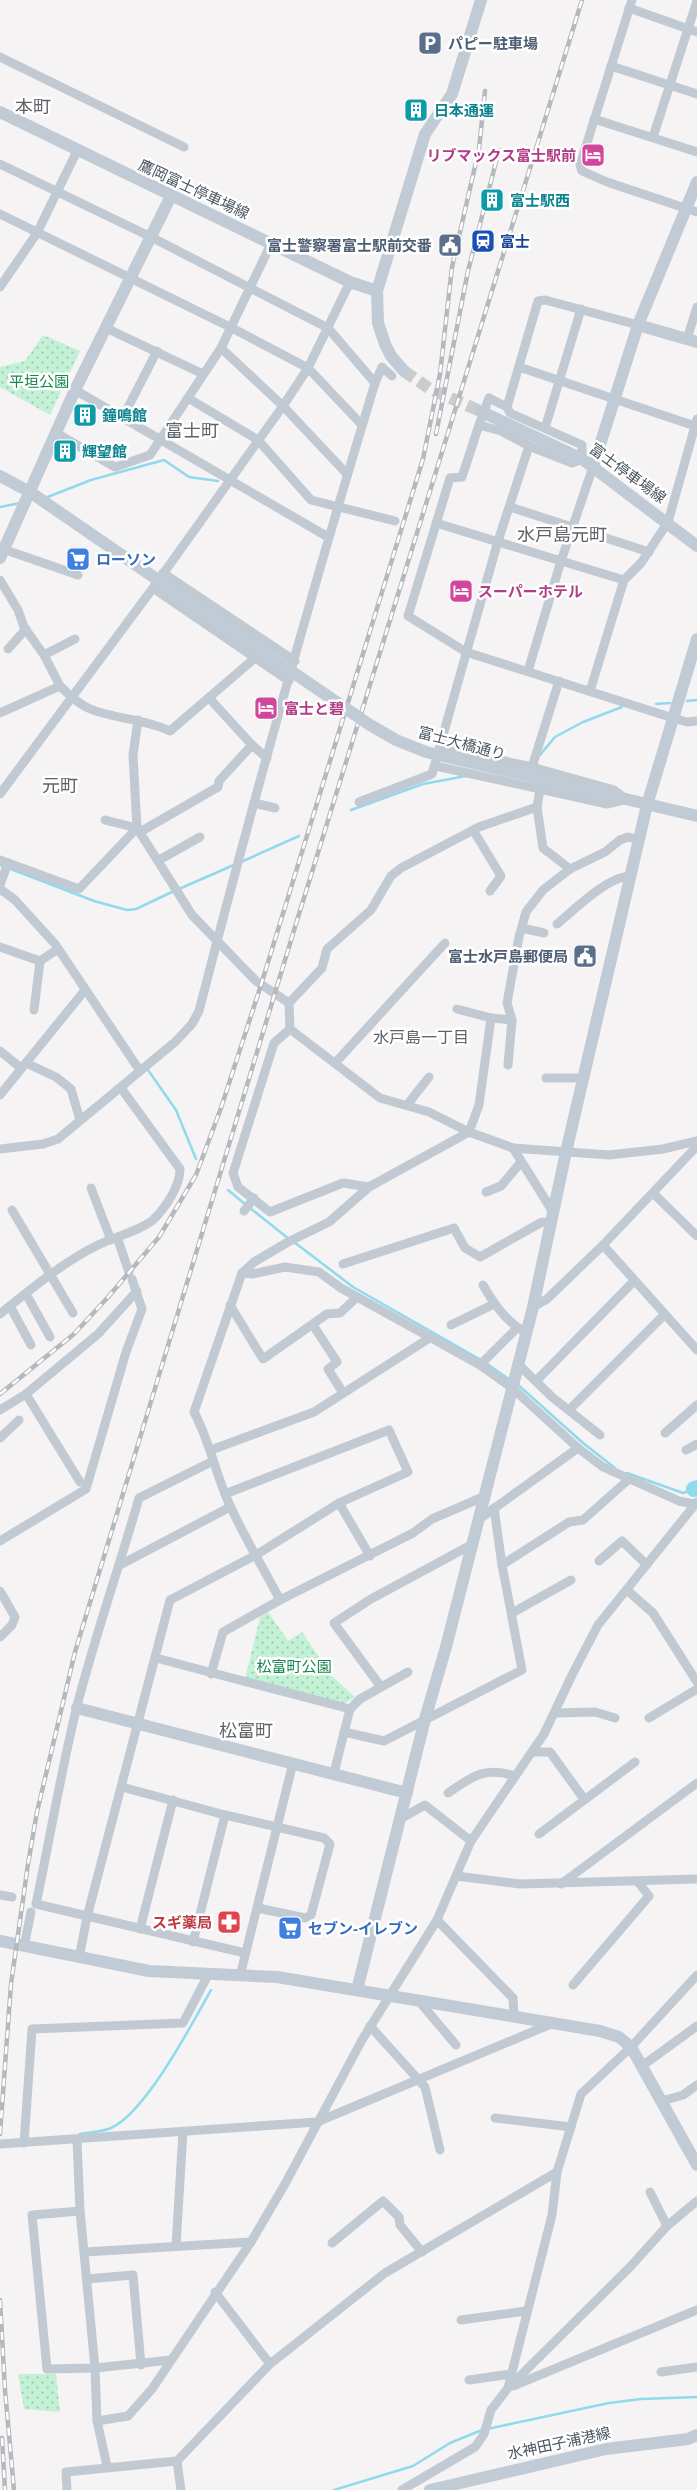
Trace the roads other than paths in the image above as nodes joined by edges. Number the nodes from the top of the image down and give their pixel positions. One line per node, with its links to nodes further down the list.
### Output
1 (481, 0): 29 (street)
2 (697, 1): 4 (street)
3 (630, 4): 4 (street); 7 (street)
4 (686, 29): 5 (street); 8 (street)
5 (697, 32)
6 (0, 57): 13 (street)
7 (612, 66): 8 (street); 11 (street)
8 (670, 84): 9 (street); 12 (street)
9 (697, 94)
10 (0, 112): 14 (street, 鷹岡富士停車場線)
11 (594, 119): 12 (street); 20 (street)
12 (653, 138): 15 (street)
13 (184, 147)
14 (77, 151): 18 (street); 19 (street, 鷹岡富士停車場線)
15 (697, 152)
16 (0, 164): 18 (street)
17 (697, 182): 20 (street)
18 (58, 191): 22 (street); 23 (street)
19 (172, 196): 23 (street); 24 (street, 鷹岡富士停車場線)
20 (691, 210): 32 (street)
21 (0, 214): 22 (street)
22 (37, 233): 25 (street); 27 (street)
23 (151, 237): 25 (street); 28 (street)
24 (271, 244): 26 (street, 鷹岡富士停車場線); 28 (street)
25 (129, 278): 33 (street); 34 (street)
26 (350, 282): 29 (street, 鷹岡富士停車場線); 35 (street)
27 (0, 287)
28 (250, 287): 34 (street); 35 (street)
29 (376, 291): 42 (street)
30 (697, 306): 36 (street)
31 (581, 309): 32 (street); 39 (street); 43 (street)
32 (638, 325): 36 (street); 47 (street)
33 (106, 328): 38 (street); 45 (street)
34 (232, 328): 37 (street); 40 (street)
35 (328, 328): 40 (street); 44 (street)
36 (692, 340)
37 (221, 348): 41 (street); 48 (street)
38 (157, 351): 41 (street); 51 (street)
39 (519, 366): 43 (street); 49 (street)
40 (308, 368): 48 (street); 53 (street)
41 (204, 374): 46 (street)
42 (398, 374): 44 (street)
43 (559, 380): 47 (street); 55 (street)
44 (375, 383): 53 (street)
45 (75, 390): 51 (street); 56 (street)
46 (188, 398): 57 (street); 58 (street)
47 (615, 398): 52 (street); 61 (street)
48 (283, 406): 58 (street); 62 (street)
49 (507, 407): 54 (street, bridge); 55 (street)
50 (480, 411): 60 (street, 富士停車場線)
51 (123, 417): 57 (street)
52 (696, 422): 69 (street)
53 (362, 425): 62 (street)
54 (478, 425): 59 (street); 70 (street)
55 (544, 428): 60 (street)
56 (56, 433): 57 (street); 65 (street)
57 (160, 439): 64 (street)
58 (258, 440): 64 (street); 66 (street)
59 (529, 446): 60 (street); 67 (street)
60 (582, 459): 61 (street, 富士停車場線)
61 (593, 467): 69 (street, 富士停車場線); 71 (street)
62 (346, 473): 66 (street)
63 (0, 476): 65 (street, 富士大橋通り)
64 (228, 480): 72 (street); 80 (street)
65 (30, 492): 75 (street); 80 (street, 富士大橋通り)
66 (336, 507): 68 (street); 72 (street)
67 (510, 507): 71 (street); 73 (street)
68 (395, 521)
69 (668, 522): 74 (street, 富士停車場線); 76 (street)
70 (436, 523): 73 (street); 86 (street)
71 (573, 526): 76 (street); 77 (street)
72 (328, 537): 89 (street)
73 (498, 541): 77 (street); 86 (street)
74 (697, 546)
75 (1, 552): 78 (street)
76 (649, 552): 81 (street)
77 (561, 561): 81 (street); 90 (street)
78 (78, 575)
79 (0, 580): 82 (street)
80 (158, 580): 88 (street); 89 (street); 95 (street); 108 (street, 富士大橋通り, bridge)
81 (624, 580): 94 (street)
82 (26, 629): 85 (street); 87 (street)
83 (75, 639): 87 (street)
84 (697, 639): 98 (street)
85 (8, 649)
86 (466, 652): 90 (street); 102 (street)
87 (44, 655): 93 (street)
88 (255, 658): 91 (street); 96 (street)
89 (295, 661): 91 (street)
90 (528, 672): 92 (street)
91 (288, 681): 103 (street)
92 (559, 681): 94 (street); 105 (street)
93 (60, 686): 95 (street); 97 (street)
94 (590, 691): 98 (street)
95 (71, 697): 99 (street); 107 (street)
96 (210, 699): 99 (street); 101 (street)
97 (0, 713)
98 (674, 718): 100 (street); 111 (street)
99 (138, 720): 116 (street)
100 (697, 721)
101 (252, 745): 103 (street); 116 (street)
102 (440, 747): 104 (street); 105 (street)
103 (267, 758): 110 (street)
104 (436, 766): 106 (street); 109 (street)
105 (532, 767): 108 (street)
106 (540, 790): 108 (street); 112 (street)
107 (0, 794)
108 (626, 800): 111 (street, 富士大橋通り)
109 (359, 802)
110 (254, 803): 113 (street); 129 (street)
111 (648, 805): 114 (street, 富士大橋通り); 119 (street)
112 (537, 807): 117 (street); 122 (street)
113 (275, 808)
114 (697, 816)
115 (105, 820): 116 (street)
116 (138, 830): 120 (street); 121 (street)
117 (473, 830): 125 (street); 135 (street)
118 (200, 837): 120 (street)
119 (640, 840): 122 (street); 123 (street)
120 (158, 860): 129 (street)
121 (4, 861): 124 (street)
122 (570, 869): 127 (street)
123 (631, 876): 126 (street); 148 (street)
124 (0, 887): 132 (street)
125 (490, 891)
126 (557, 924)
127 (522, 928): 128 (street); 139 (street)
128 (544, 932)
129 (217, 941): 135 (street); 145 (street)
130 (446, 943): 142 (street)
131 (0, 947): 133 (street)
132 (58, 949): 133 (street); 134 (street)
133 (40, 961): 137 (street)
134 (85, 990): 143 (street); 145 (street)
135 (289, 1003): 140 (street)
136 (457, 1009): 138 (street)
137 (34, 1010)
138 (491, 1018): 139 (street); 153 (street)
139 (512, 1020): 144 (street)
140 (290, 1029): 142 (street); 160 (street)
141 (0, 1051): 143 (street)
142 (336, 1062): 151 (street)
143 (23, 1065): 150 (street); 152 (street)
144 (508, 1065)
145 (143, 1068): 149 (street)
146 (429, 1077): 151 (street)
147 (546, 1078): 148 (street)
148 (584, 1078): 158 (street)
149 (122, 1088): 152 (street); 167 (street)
150 (1, 1092)
151 (407, 1105): 153 (street)
152 (80, 1120): 157 (street)
153 (469, 1132): 156 (street); 160 (street)
154 (697, 1141): 158 (street)
155 (697, 1146): 163 (street)
156 (513, 1148): 158 (street); 159 (street)
157 (0, 1149)
158 (566, 1152): 165 (street)
159 (522, 1162): 162 (street); 165 (street)
160 (368, 1187): 170 (street)
161 (91, 1188): 167 (street)
162 (486, 1192)
163 (653, 1193): 166 (street); 168 (street)
164 (12, 1210): 171 (street)
165 (552, 1218): 169 (street); 179 (street)
166 (697, 1236)
167 (114, 1238): 171 (street); 174 (street)
168 (602, 1245): 172 (street); 179 (street)
169 (343, 1264)
170 (242, 1273): 176 (street); 178 (street)
171 (51, 1276): 175 (street); 181 (street)
172 (634, 1281): 182 (street); 192 (street)
173 (483, 1285): 177 (street)
174 (137, 1291): 194 (street); 216 (street)
175 (26, 1294): 180 (street); 186 (street)
176 (357, 1297): 183 (street); 187 (street)
177 (494, 1304): 184 (street); 185 (street)
178 (230, 1305): 183 (street); 204 (street)
179 (533, 1307): 185 (street)
180 (4, 1308): 189 (street)
181 (73, 1313)
182 (664, 1315): 188 (street); 197 (street)
183 (313, 1325): 193 (street)
184 (452, 1325)
185 (521, 1330): 190 (street); 191 (street)
186 (50, 1337)
187 (431, 1337): 190 (street); 193 (street)
188 (695, 1343)
189 (31, 1345)
190 (481, 1364): 191 (street)
191 (514, 1377): 192 (street); 203 (street); 210 (street)
192 (537, 1380): 197 (street)
193 (344, 1393): 204 (street)
194 (26, 1394): 196 (street); 208 (street)
195 (697, 1405): 199 (street)
196 (0, 1410)
197 (568, 1410): 200 (street)
198 (19, 1420): 201 (street)
199 (664, 1433)
200 (600, 1435)
201 (0, 1438)
202 (697, 1444): 205 (street)
203 (578, 1448): 207 (street); 214 (street)
204 (211, 1450): 206 (street)
205 (686, 1450)
206 (213, 1461): 209 (street); 221 (street)
207 (628, 1480): 212 (street); 222 (street)
208 (80, 1482)
209 (225, 1494): 211 (street); 213 (street)
210 (483, 1497): 215 (street); 219 (street)
211 (339, 1503): 218 (street); 219 (street)
212 (696, 1503): 223 (street)
213 (230, 1507): 218 (street); 221 (street)
214 (494, 1508): 215 (street); 222 (street)
215 (477, 1521): 217 (street)
216 (0, 1541)
217 (471, 1545): 236 (street); 243 (street)
218 (256, 1555): 227 (street); 231 (street)
219 (370, 1556): 227 (street)
220 (599, 1561): 223 (street)
221 (120, 1564): 238 (street)
222 (502, 1565): 229 (street)
223 (647, 1565): 226 (street)
224 (571, 1580): 229 (street)
225 (0, 1591): 228 (street)
226 (628, 1591): 232 (street); 240 (street)
227 (280, 1600): 234 (street)
228 (3, 1602): 230 (street)
229 (512, 1613): 243 (street)
230 (0, 1637)
231 (156, 1658): 234 (street); 244 (street)
232 (695, 1671): 235 (street)
233 (408, 1672): 236 (street)
234 (211, 1674): 239 (street)
235 (697, 1682)
236 (381, 1687): 239 (street)
237 (697, 1689): 242 (street)
238 (77, 1708): 244 (street); 270 (street)
239 (350, 1709): 245 (street)
240 (555, 1713): 241 (street); 246 (street)
241 (615, 1718)
242 (649, 1718)
243 (425, 1719): 245 (street); 253 (street)
244 (138, 1723): 248 (street); 252 (street)
245 (344, 1732): 249 (street)
246 (532, 1752): 250 (street); 255 (street)
247 (635, 1762): 255 (street)
248 (293, 1763): 249 (street); 259 (street)
249 (334, 1773): 253 (street)
250 (515, 1776): 254 (street); 261 (street)
251 (697, 1783): 265 (street)
252 (122, 1787): 256 (street); 270 (street)
253 (406, 1793): 258 (street)
254 (448, 1793)
255 (584, 1799): 260 (street)
256 (173, 1800): 257 (street); 272 (street)
257 (226, 1815): 259 (street); 274 (street)
258 (400, 1819): 261 (street); 282 (street)
259 (278, 1827): 268 (street); 268 (street)
260 (540, 1834)
261 (471, 1841): 262 (street)
262 (456, 1876): 265 (street); 271 (street)
263 (697, 1879): 264 (street)
264 (638, 1882): 265 (street); 281 (street)
265 (561, 1884)
266 (0, 1895): 267 (street)
267 (12, 1897)
268 (258, 1908): 276 (street)
269 (31, 1912): 275 (street)
270 (87, 1917): 272 (street); 277 (street)
271 (437, 1920): 283 (street); 285 (street)
272 (140, 1929): 274 (street)
273 (0, 1941): 275 (street)
274 (193, 1942): 276 (street)
275 (24, 1947): 277 (street)
276 (245, 1953): 280 (street)
277 (79, 1958): 279 (street)
278 (697, 1974): 290 (street)
279 (208, 1975): 280 (street); 301 (street)
280 (240, 1976): 282 (street)
281 (573, 1984)
282 (357, 1990): 283 (street)
283 (389, 1995): 284 (street); 287 (street)
284 (418, 2000): 285 (street); 289 (street)
285 (514, 2016): 286 (street)
286 (551, 2024): 290 (street); 292 (street)
287 (370, 2026): 292 (street); 296 (street)
288 (697, 2026): 291 (street)
289 (456, 2045)
290 (631, 2047): 291 (street); 297 (street)
291 (642, 2066): 294 (street)
292 (418, 2079): 296 (street); 302 (street)
293 (697, 2085): 294 (street)
294 (662, 2101): 303 (street)
295 (494, 2118): 297 (street)
296 (317, 2122): 298 (street); 309 (street)
297 (572, 2127): 304 (street)
298 (183, 2132): 299 (street); 311 (street)
299 (77, 2140): 301 (street); 307 (street)
300 (0, 2144): 301 (street)
301 (24, 2144)
302 (440, 2150)
303 (697, 2164)
304 (558, 2172): 313 (street); 317 (street)
305 (650, 2192): 308 (street)
306 (697, 2200): 308 (street)
307 (80, 2211): 312 (street); 323 (street)
308 (667, 2226): 327 (street)
309 (251, 2242): 311 (street); 315 (street)
310 (332, 2242): 313 (street)
311 (176, 2246): 312 (street)
312 (85, 2252): 314 (street)
313 (422, 2252): 320 (street)
314 (88, 2279): 321 (street); 323 (street)
315 (215, 2292): 319 (street); 320 (street)
316 (697, 2310): 327 (street)
317 (526, 2311): 318 (street); 325 (street)
318 (461, 2320)
319 (171, 2360): 321 (street); 328 (street)
320 (270, 2364): 330 (street)
321 (141, 2365): 323 (street)
322 (697, 2367): 324 (street)
323 (95, 2368): 328 (street)
324 (661, 2372)
325 (510, 2374): 326 (street); 327 (street)
326 (469, 2380)
327 (508, 2388): 334 (street)
328 (97, 2421): 331 (street)
329 (697, 2435): 335 (street, 水神田子浦港線)
330 (177, 2461): 331 (street); 333 (street)
331 (107, 2466): 332 (street)
332 (67, 2490)
333 (181, 2490)
334 (402, 2490)
335 (430, 2490)

